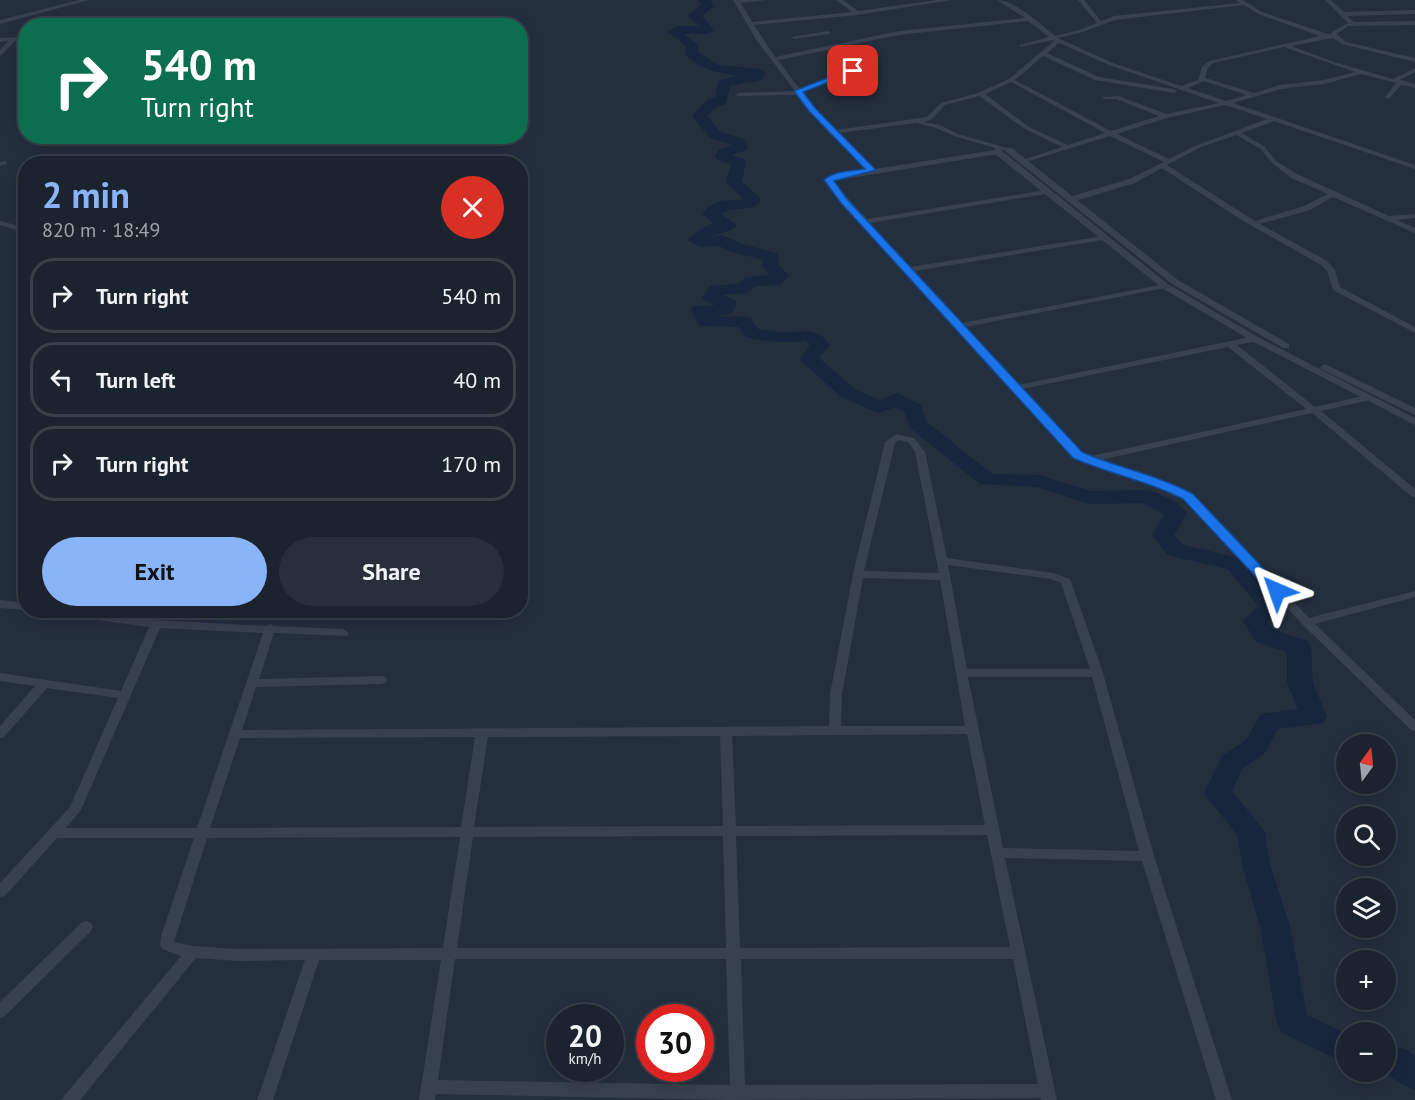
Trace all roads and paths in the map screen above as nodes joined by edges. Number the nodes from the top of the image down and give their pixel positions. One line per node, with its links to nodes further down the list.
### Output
1 (62, 0): 11 (street)
2 (86, 0): 11 (street)
3 (762, 0): 9 (street)
4 (839, 0): 13 (street)
5 (949, 0): 13 (street)
6 (1000, 0): 16 (street)
7 (1081, 0): 18 (street)
8 (1328, 0): 14 (street)
9 (737, 1): 20 (street)
10 (1241, 2): 18 (street); 25 (street)
11 (69, 5): 17 (street)
12 (1415, 12): 14 (street)
13 (857, 13): 15 (street)
14 (1344, 14): 21 (street)
15 (808, 18): 19 (street); 20 (street)
16 (1029, 19): 30 (street); 31 (street)
17 (2, 20)
18 (1099, 22): 30 (street)
19 (815, 23)
20 (750, 24): 36 (street)
21 (1352, 24): 22 (street); 25 (street)
22 (1413, 24)
23 (821, 28): 24 (street)
24 (828, 33): 26 (street); 31 (street)
25 (1330, 36): 33 (street); 37 (street)
26 (794, 37)
27 (14, 39): 28 (street); 29 (street); 34 (street)
28 (18, 39)
29 (0, 40)
30 (1057, 40): 32 (street); 35 (street); 44 (street)
31 (836, 42): 36 (street); 45 (street)
32 (1022, 46)
33 (1286, 46): 39 (street); 40 (street)
34 (0, 54)
35 (1043, 54): 41 (street); 46 (street)
36 (774, 59): 45 (street)
37 (1415, 60)
38 (1415, 70): 42 (street)
39 (1360, 72): 42 (street); 48 (street)
40 (1203, 79): 44 (street); 48 (street)
41 (1011, 80): 47 (street); 57 (street)
42 (1397, 82): 43 (street); 50 (street)
43 (1415, 86)
44 (1181, 88): 46 (street)
45 (799, 92): 49 (street); 56 (street)
46 (1194, 92): 52 (street)
47 (980, 93): 55 (street); 59 (street)
48 (1252, 94): 52 (street)
49 (739, 95)
50 (1388, 97)
51 (1105, 98): 53 (street)
52 (1227, 103): 53 (street); 54 (street)
53 (1166, 116): 57 (street)
54 (1274, 119): 58 (street); 64 (street)
55 (910, 122): 56 (street); 60 (street)
56 (835, 132): 65 (street)
57 (1108, 133): 59 (street); 63 (street)
58 (1237, 133): 63 (street); 67 (street)
59 (1068, 147): 62 (street)
60 (1002, 150): 62 (street); 65 (street); 66 (street)
61 (1415, 160): 64 (street)
62 (1024, 161): 68 (street)
63 (1165, 163): 68 (street); 73 (street)
64 (1411, 166)
65 (872, 170): 71 (street)
66 (1046, 192): 71 (street); 76 (street)
67 (1331, 195): 70 (street); 73 (street)
68 (1072, 199): 77 (street)
69 (1415, 216): 70 (street)
70 (1388, 219): 75 (street)
71 (863, 222): 78 (street)
72 (0, 223): 74 (street)
73 (1255, 223): 82 (street)
74 (18, 228)
75 (1415, 231)
76 (1104, 238): 78 (street); 79 (street)
77 (1159, 269): 79 (street); 88 (street)
78 (908, 270): 81 (street)
79 (1146, 271): 80 (street)
80 (1165, 286): 81 (street); 83 (street)
81 (960, 326): 85 (street)
82 (1415, 330)
83 (1255, 339): 84 (street); 86 (street)
84 (1231, 345): 85 (street); 87 (street)
85 (1015, 388): 90 (street)
86 (1367, 398): 87 (street); 89 (street)
87 (1314, 410): 90 (street); 92 (street)
88 (1415, 412)
89 (1415, 422)
90 (1085, 460): 101 (street)
91 (1415, 482): 92 (street)
92 (1404, 485): 93 (street)
93 (1415, 494)
94 (942, 561): 95 (street); 96 (street); 106 (street)
95 (858, 574): 96 (street); 113 (street)
96 (944, 577): 105 (street)
97 (1415, 594): 101 (street)
98 (0, 604): 99 (street)
99 (18, 606)
100 (112, 618): 102 (street)
101 (1307, 622): 112 (street)
102 (156, 624): 103 (street); 111 (street)
103 (270, 628): 104 (street); 110 (street)
104 (343, 633)
105 (961, 673): 106 (street); 114 (street)
106 (1097, 673): 125 (street)
107 (0, 677): 109 (street)
108 (381, 680): 110 (street)
109 (45, 683): 111 (street); 117 (street)
110 (252, 683): 118 (street)
111 (123, 695): 123 (street)
112 (1415, 727)
113 (835, 730): 114 (street); 115 (street)
114 (972, 730): 119 (street)
115 (726, 731): 116 (street); 120 (street)
116 (482, 733): 118 (street); 121 (street)
117 (0, 734)
118 (234, 734): 122 (street)
119 (993, 830): 120 (street); 124 (street)
120 (729, 831): 121 (street); 132 (street)
121 (469, 832): 122 (street); 129 (street)
122 (202, 833): 123 (street); 128 (street)
123 (55, 834): 126 (street)
124 (997, 853): 125 (street); 130 (street)
125 (1147, 856): 139 (street)
126 (0, 892)
127 (86, 927): 133 (street)
128 (192, 953): 131 (street); 137 (street)
129 (450, 953): 131 (street); 132 (street); 134 (street)
130 (1018, 953): 132 (street); 135 (street)
131 (314, 954): 138 (street)
132 (733, 954): 136 (street)
133 (0, 1012)
134 (429, 1094): 136 (street)
135 (1048, 1095): 136 (street)
136 (738, 1096)
137 (70, 1100)
138 (265, 1100)
139 (1224, 1100)

